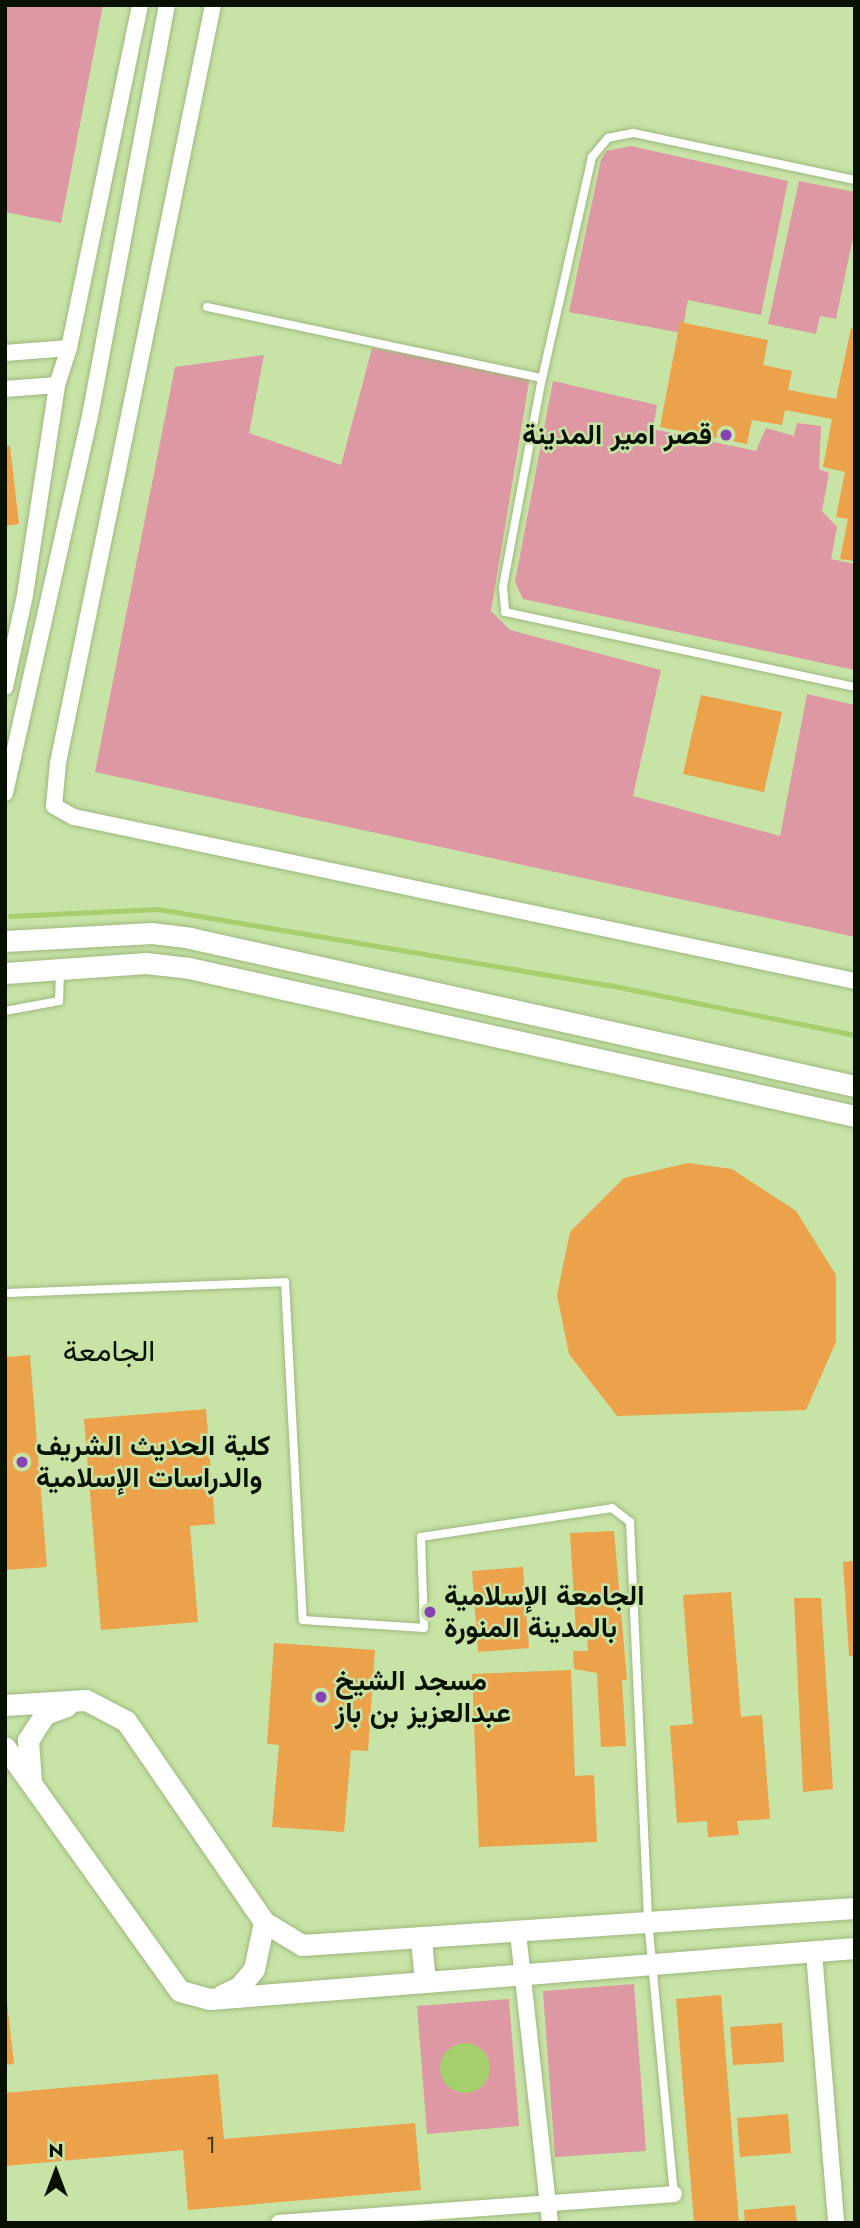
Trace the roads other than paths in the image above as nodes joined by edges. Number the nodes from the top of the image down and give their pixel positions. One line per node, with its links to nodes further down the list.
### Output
1 (140, 5): 6 (street)
2 (167, 5): 13 (street)
3 (213, 5): 17 (street)
4 (855, 180): 8 (lane)
5 (207, 307): 8 (lane)
6 (69, 348): 7 (street); 9 (street)
7 (5, 353)
8 (542, 378): 12 (lane)
9 (57, 385): 10 (street); 11 (street)
10 (5, 389)
11 (5, 687)
12 (855, 687)
13 (5, 793)
14 (5, 940): 19 (main road)
15 (60, 969): 16 (main road); 18 (lane); 20 (main road)
16 (5, 972)
17 (855, 981)
18 (5, 1011)
19 (855, 1086)
20 (855, 1116)
21 (5, 1293): 27 (lane)
22 (86, 1700): 23 (main road); 25 (main road); 28 (main road)
23 (5, 1705)
24 (5, 1747): 25 (main road)
25 (31, 1782): 36 (main road)
26 (855, 1908): 27 (main road)
27 (648, 1920): 29 (main road); 33 (lane)
28 (264, 1922): 30 (main road); 36 (main road)
29 (518, 1933): 30 (main road); 34 (street)
30 (421, 1939): 35 (main road)
31 (855, 1948): 32 (main road)
32 (814, 1953): 33 (main road); 41 (street)
33 (651, 1962): 34 (main road); 37 (lane)
34 (523, 1972): 35 (main road); 38 (street)
35 (425, 1982): 36 (main road)
36 (210, 1999)
37 (674, 2194): 38 (street)
38 (548, 2203): 39 (street); 40 (street)
39 (279, 2223)
40 (550, 2223)
41 (836, 2223)

